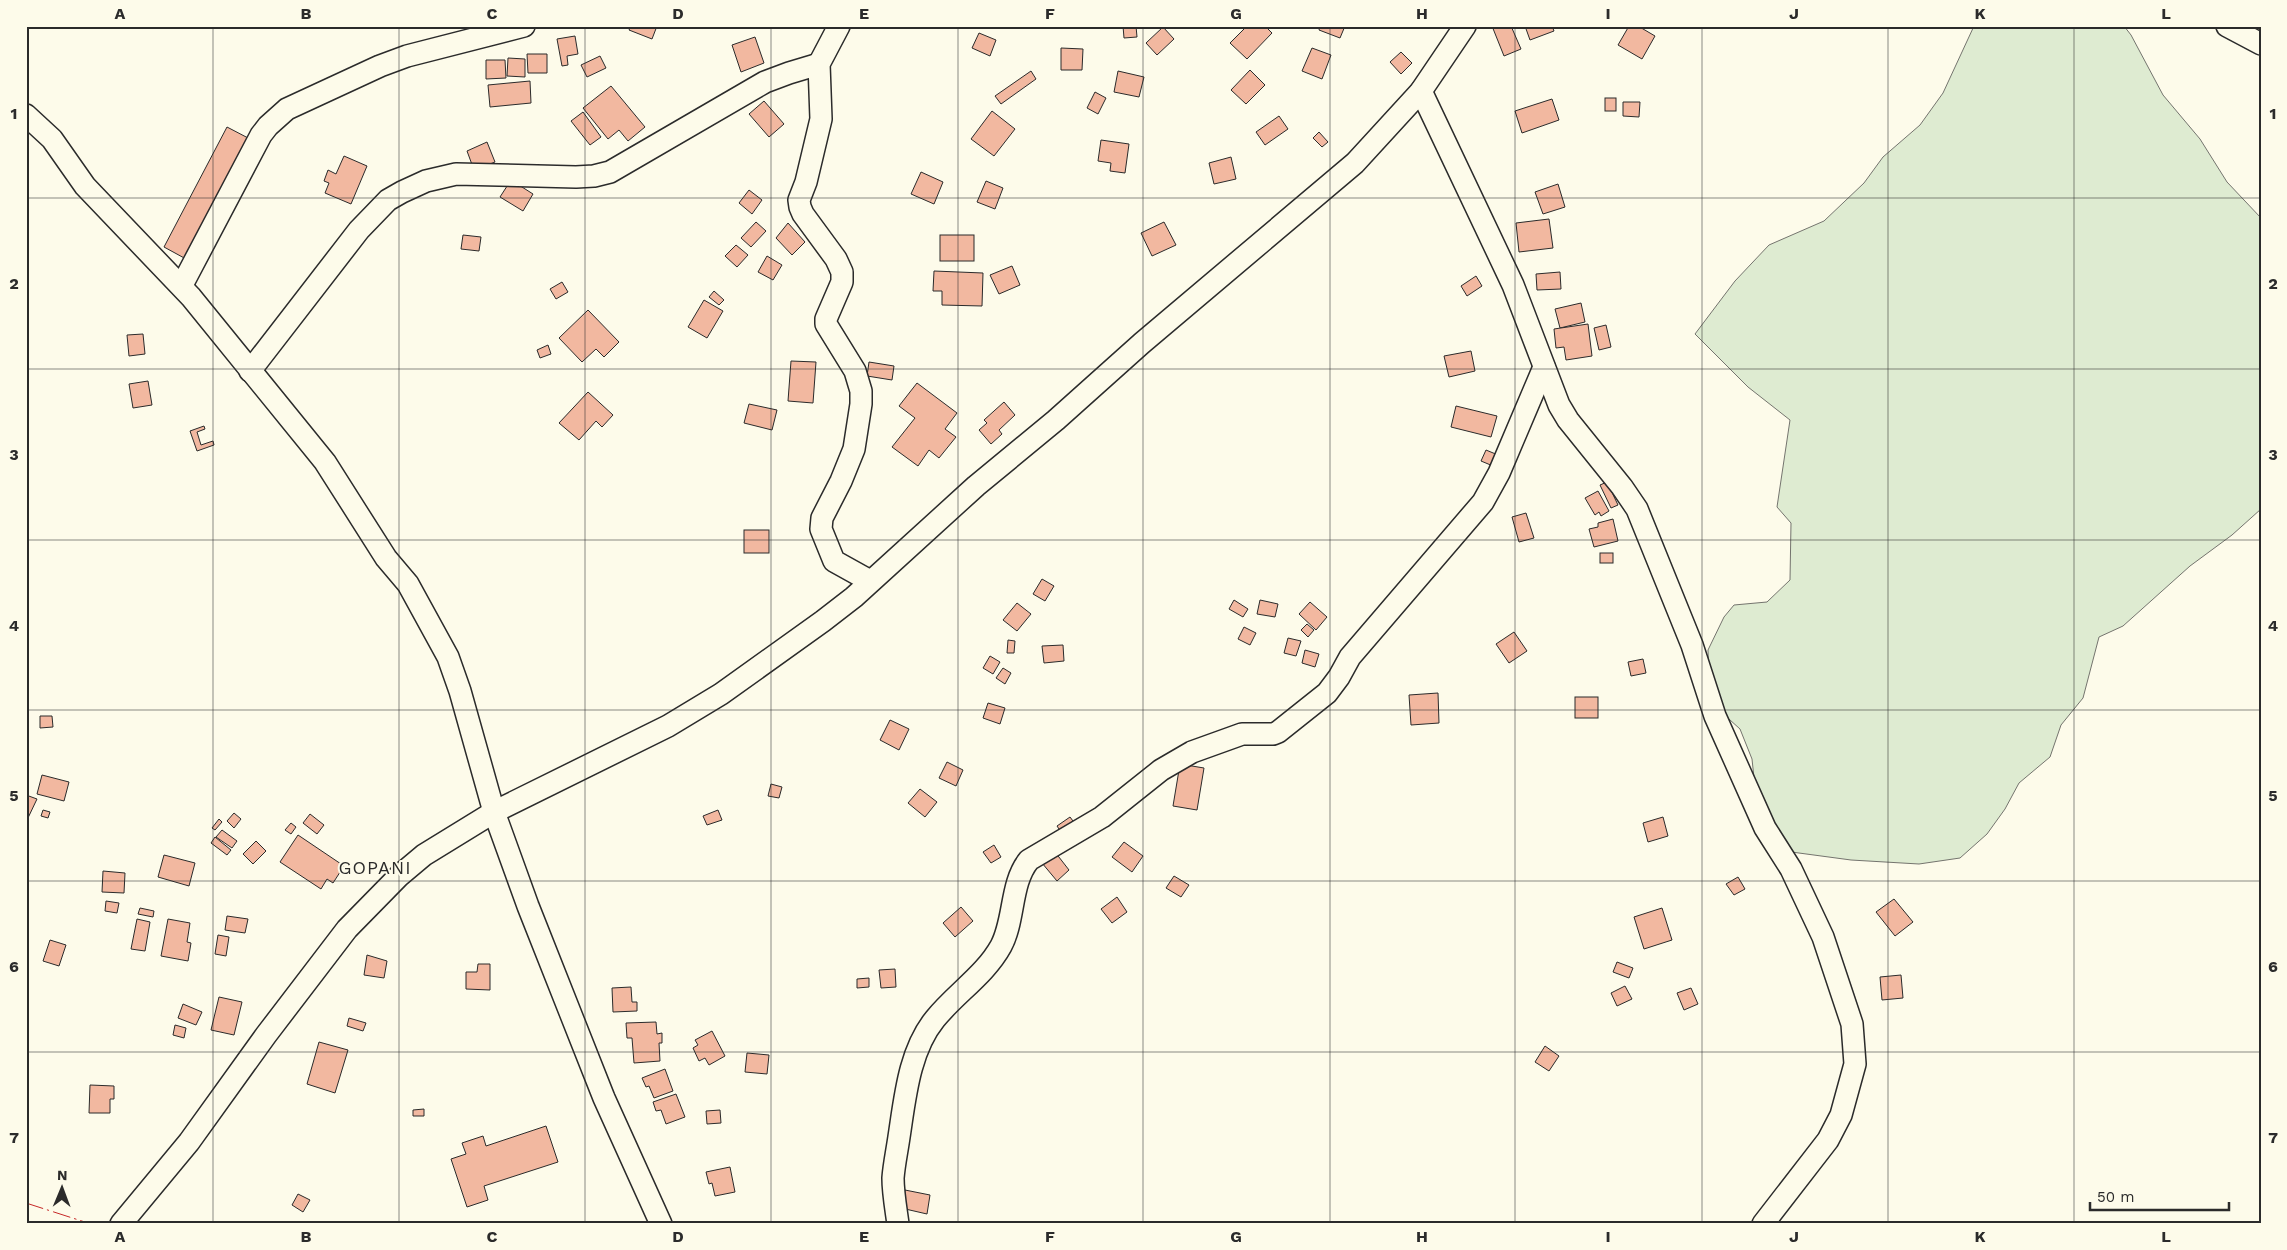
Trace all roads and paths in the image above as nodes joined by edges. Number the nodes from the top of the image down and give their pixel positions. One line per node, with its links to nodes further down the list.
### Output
1 (524, 26): 9 (street)
2 (839, 26): 6 (street)
3 (1465, 26): 7 (street)
4 (2227, 26): 5 (street)
5 (2261, 44)
6 (819, 64): 11 (street); 12 (street)
7 (1421, 91): 10 (street); 12 (street)
8 (26, 115): 9 (street)
9 (182, 285): 11 (street)
10 (1544, 367): 16 (street); 17 (street)
11 (250, 371): 13 (street)
12 (870, 581): 13 (street)
13 (494, 812): 14 (street); 15 (street)
14 (121, 1224)
15 (661, 1224)
16 (898, 1224)
17 (1763, 1224)

